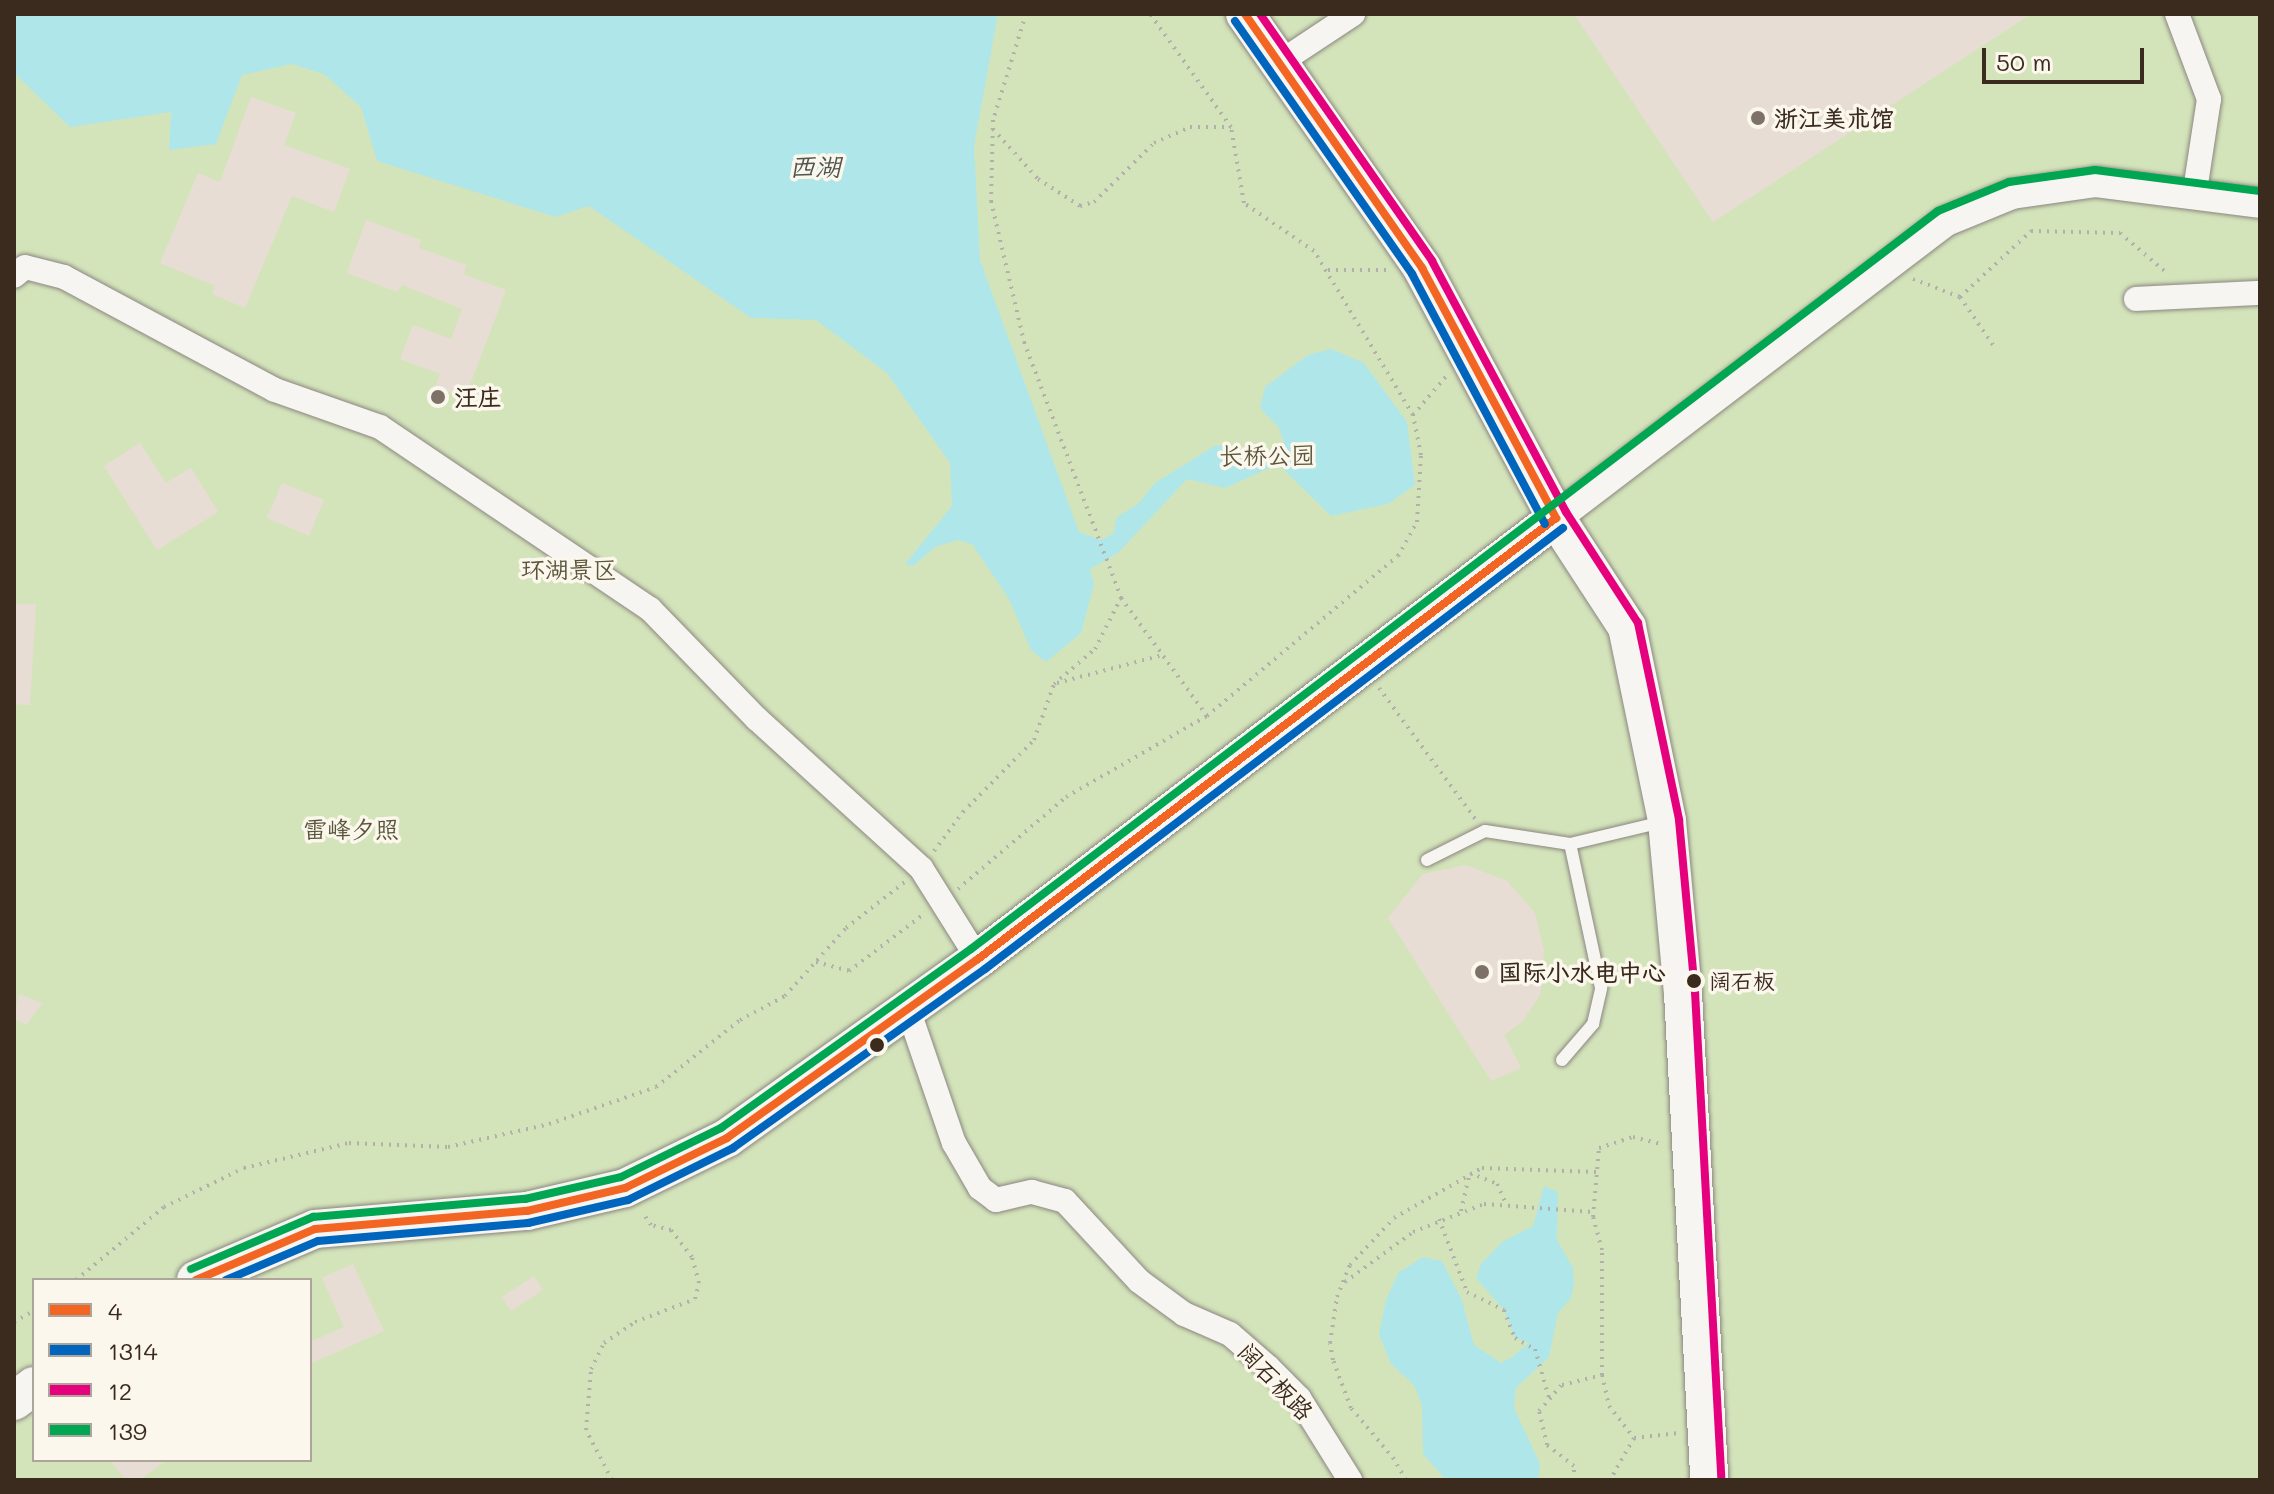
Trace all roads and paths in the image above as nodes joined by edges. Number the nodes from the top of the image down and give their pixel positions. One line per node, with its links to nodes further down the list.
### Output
1 (1026, 14): 8 (path)
2 (1150, 14): 7 (path)
3 (1245, 14): 6 (main road)
4 (1353, 14): 6 (street)
5 (2177, 14): 9 (street)
6 (1279, 63): 12 (main road)
7 (1231, 127): 8 (path); 13 (path)
8 (993, 129): 23 (path)
9 (2195, 191): 10 (street); 11 (street)
10 (2260, 203)
11 (1881, 266): 17 (path); 22 (street)
12 (1422, 268): 13 (path); 20 (main road)
13 (1328, 270): 21 (path)
14 (14, 276): 32 (street)
15 (2260, 293): 16 (street)
16 (2194, 296): 17 (path); 18 (street)
17 (1960, 297): 19 (path)
18 (2136, 299)
19 (1993, 345)
20 (1467, 352): 21 (path); 22 (main road)
21 (1413, 415): 27 (path)
22 (1556, 518): 25 (main road); 28 (main road)
23 (1121, 598): 24 (path); 26 (path)
24 (1159, 656): 26 (path); 27 (path)
25 (1363, 665): 29 (path); 34 (main road)
26 (1054, 684): 32 (path)
27 (1207, 716): 33 (path)
28 (1667, 821): 30 (lane); 38 (main road)
29 (1485, 831): 30 (lane); 31 (lane)
30 (1570, 844): 37 (lane)
31 (1427, 860)
32 (921, 868): 33 (street); 35 (path)
33 (942, 900): 34 (street); 35 (path)
34 (978, 959): 36 (main road)
35 (816, 962): 46 (path)
36 (908, 1009): 41 (main road); 58 (street, 阔石板路)
37 (1562, 1060)
38 (1695, 1152): 39 (path); 55 (main road)
39 (1597, 1172): 40 (path); 44 (path)
40 (1470, 1173): 42 (path); 43 (path); 48 (path)
41 (651, 1176): 47 (main road); 57 (path)
42 (1506, 1204): 43 (path); 44 (path)
43 (1461, 1211): 45 (path)
44 (1593, 1212): 51 (path)
45 (1439, 1219): 48 (path); 53 (path)
46 (78, 1278)
47 (201, 1278)
48 (1343, 1283): 59 (path)
49 (32, 1312): 50 (path)
50 (14, 1322)
51 (1602, 1375): 53 (path); 56 (path)
52 (32, 1388): 54 (main road)
53 (1549, 1398): 60 (path)
54 (14, 1401)
55 (1707, 1430): 56 (path); 62 (main road)
56 (1634, 1438): 61 (path)
57 (612, 1480)
58 (1350, 1480)
59 (1406, 1480)
60 (1574, 1480)
61 (1610, 1480)
62 (1709, 1480)

